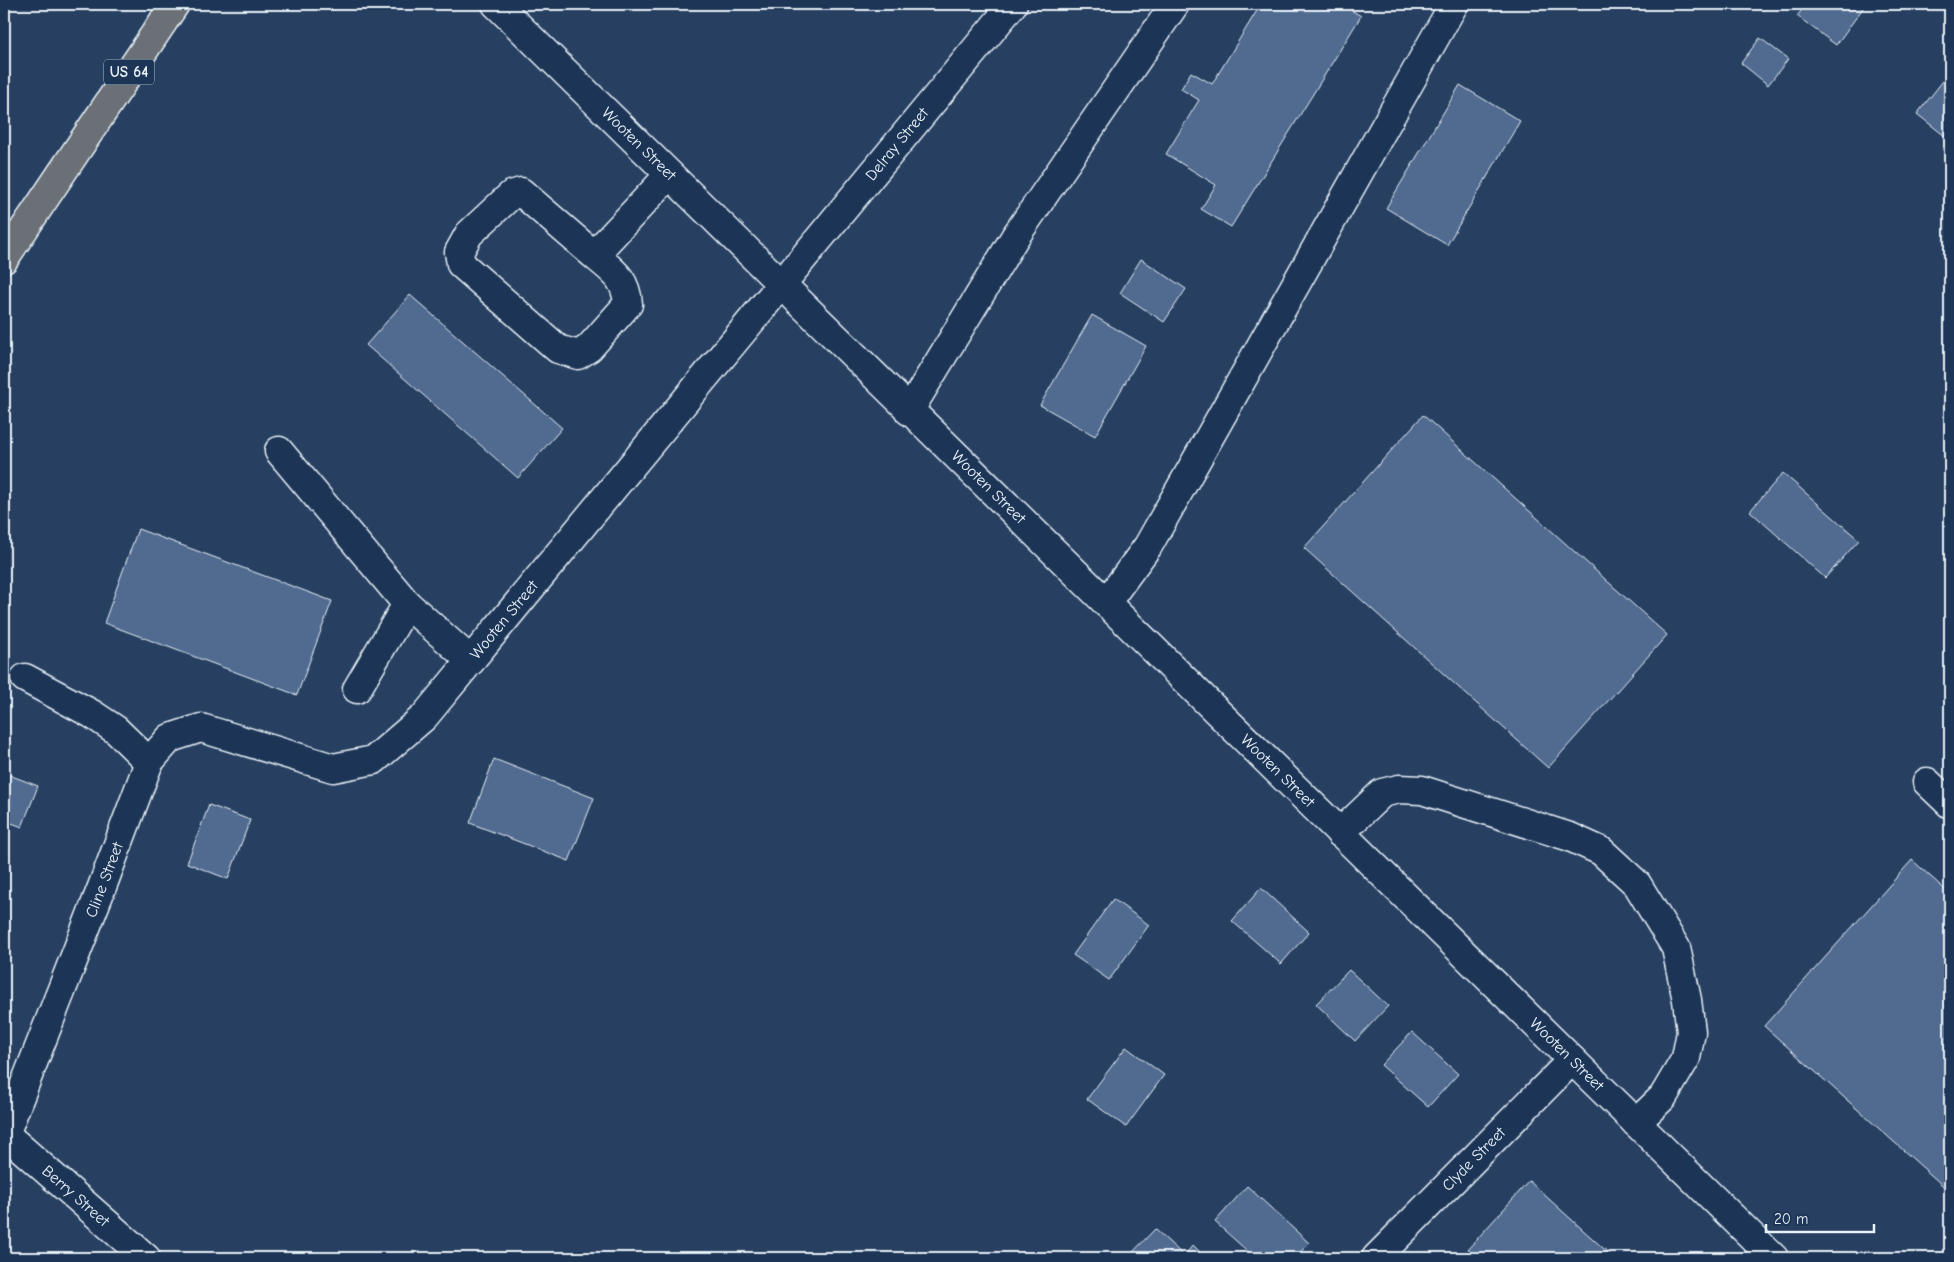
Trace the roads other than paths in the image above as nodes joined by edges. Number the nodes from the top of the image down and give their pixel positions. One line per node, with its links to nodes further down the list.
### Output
1 (175, 4): 8 (highway, US 64)
2 (496, 4): 6 (street, Wooten Street)
3 (1013, 4): 9 (street, Delray Street)
4 (1175, 4): 10 (street)
5 (1452, 5): 13 (street)
6 (669, 175): 7 (street); 9 (street, Wooten Street)
7 (594, 255): 7 (street)
8 (4, 259)
9 (781, 285): 10 (street, Wooten Street); 14 (street, Wooten Street)
10 (910, 411): 13 (street, Wooten Street)
11 (279, 451): 12 (street)
12 (407, 604): 14 (street); 16 (street)
13 (1106, 604): 20 (street, Wooten Street)
14 (471, 661): 17 (street, Wooten Street)
15 (25, 678): 17 (street)
16 (358, 689)
17 (149, 762): 23 (street, Cline Street)
18 (1927, 782): 19 (street)
19 (1950, 804)
20 (1340, 833): 21 (street, Wooten Street); 22 (street)
21 (1572, 1060): 22 (street, Wooten Street); 25 (street, Clyde Street)
22 (1636, 1123): 26 (street, Wooten Street)
23 (4, 1136): 24 (street, Berry Street)
24 (146, 1258)
25 (1376, 1258)
26 (1774, 1258)

